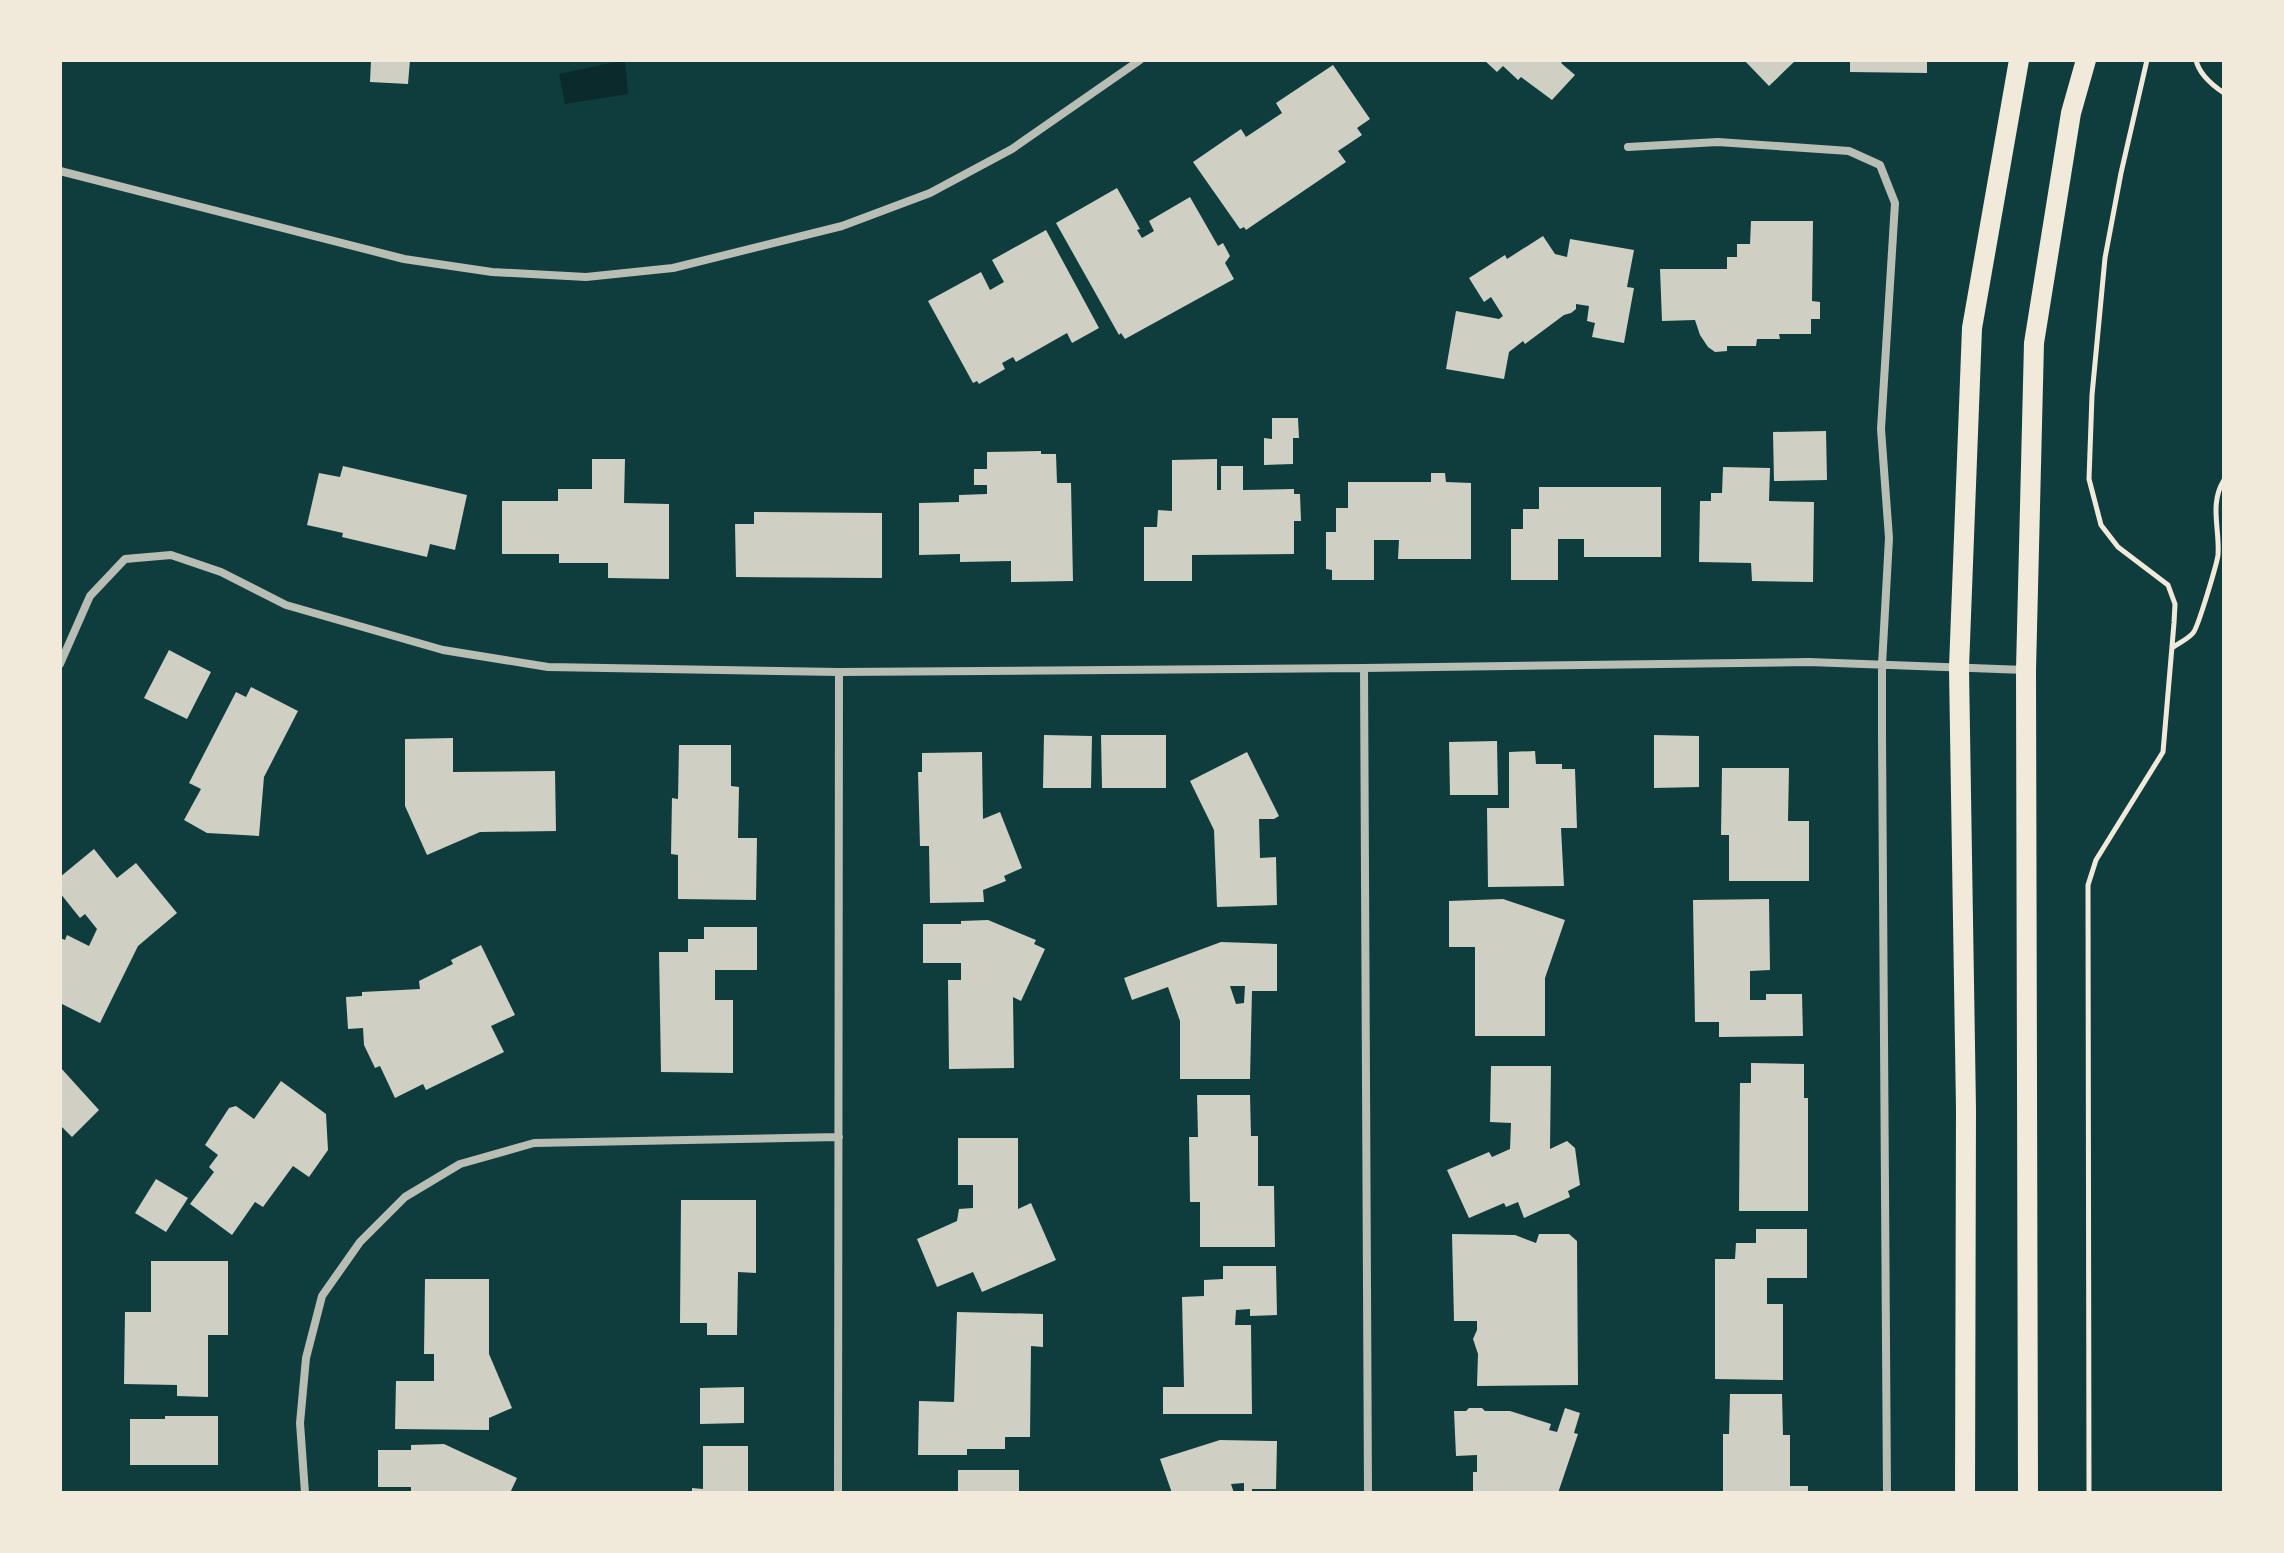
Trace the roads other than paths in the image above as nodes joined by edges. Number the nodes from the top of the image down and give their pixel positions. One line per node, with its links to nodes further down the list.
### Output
1 (1140, 60): 5 (street)
2 (2019, 60): 9 (main road)
3 (2086, 60): 10 (main road)
4 (1628, 147): 7 (street)
5 (60, 171)
6 (60, 664): 11 (street)
7 (1882, 665): 8 (street); 9 (street); 16 (street)
8 (1364, 668): 11 (street); 15 (street)
9 (1959, 668): 10 (street); 17 (main road)
10 (2026, 670): 18 (main road)
11 (839, 672): 12 (street)
12 (839, 1137): 13 (street); 14 (street)
13 (305, 1493)
14 (838, 1493)
15 (1368, 1493)
16 (1887, 1493)
17 (1965, 1493)
18 (2028, 1493)

